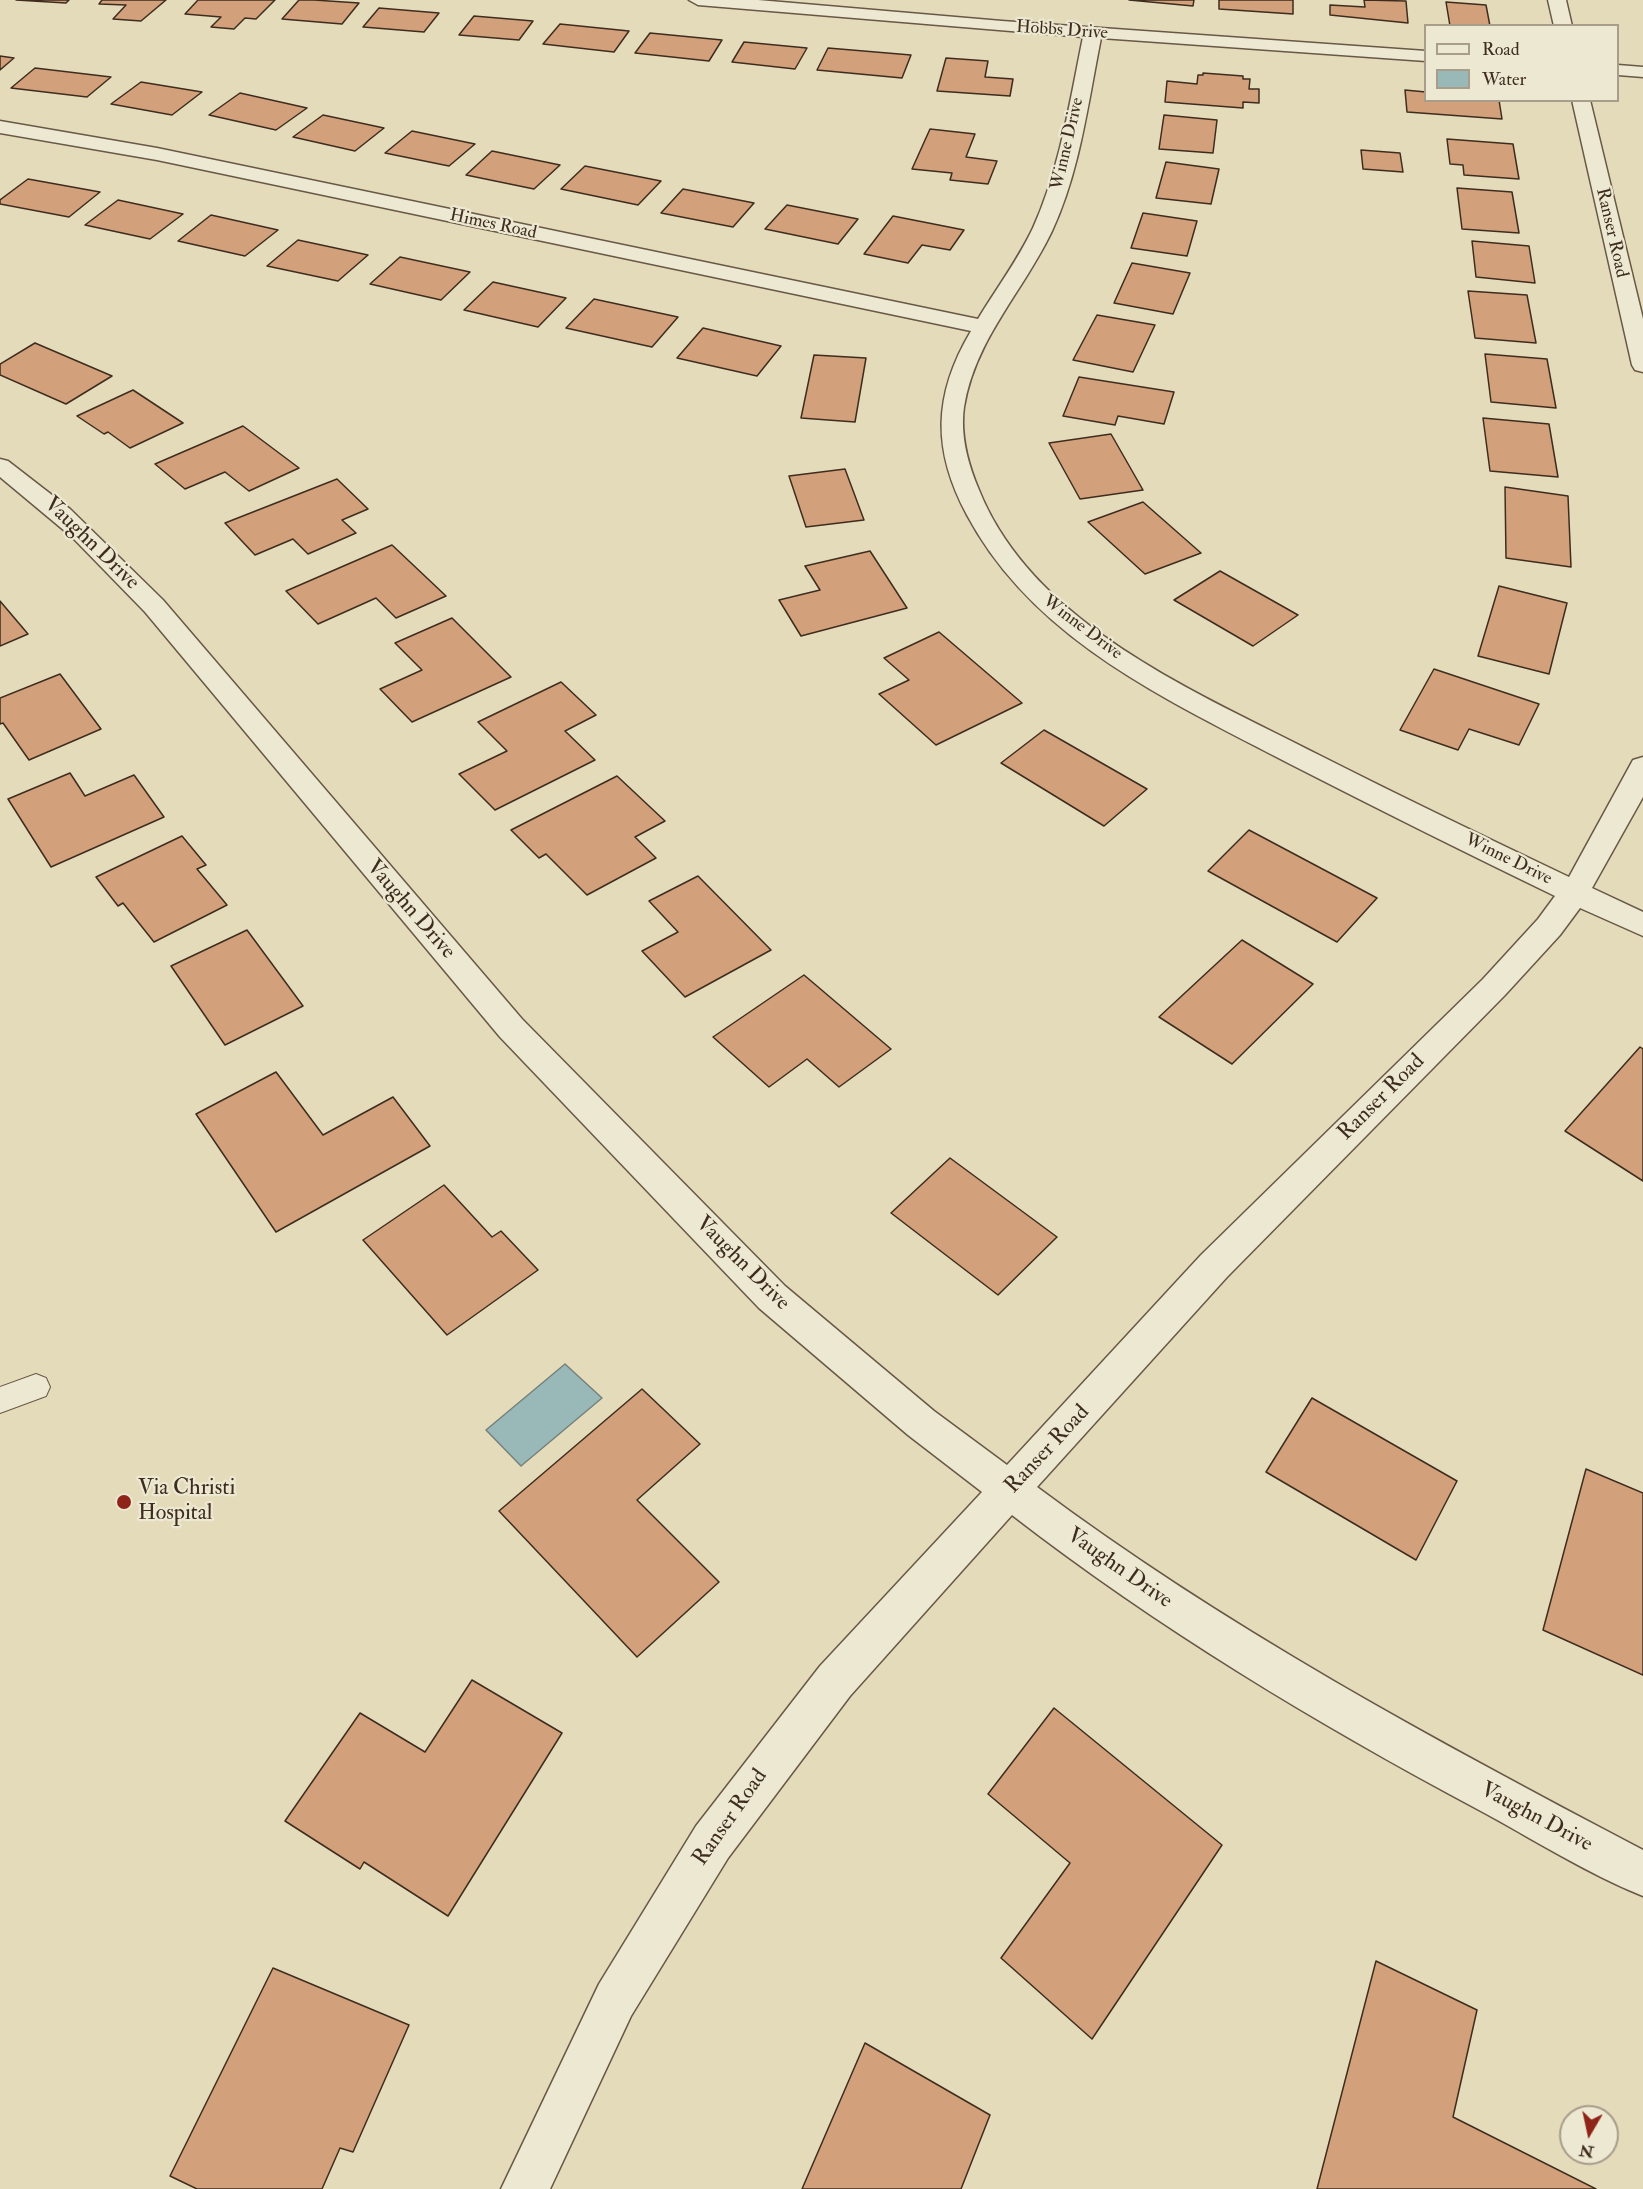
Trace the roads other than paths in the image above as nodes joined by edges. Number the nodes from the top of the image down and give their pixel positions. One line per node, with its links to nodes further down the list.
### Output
1 (698, 0): 4 (street, Hobbs Drive)
2 (1557, 0): 3 (street)
3 (1563, 24)
4 (1093, 33): 5 (street, Hobbs Drive); 10 (street, Winne Drive)
5 (1424, 56)
6 (1619, 70): 7 (street)
7 (1643, 72)
8 (1581, 102): 11 (street, Ranser Road)
9 (0, 127): 10 (street, Himes Road)
10 (985, 327): 14 (street, Winne Drive)
11 (1643, 365)
12 (0, 466): 18 (street, Vaughn Drive)
13 (1643, 766): 14 (street, Ranser Road)
14 (1575, 892): 15 (street, Winne Drive); 18 (street, Ranser Road)
15 (1643, 925)
16 (36, 1387): 17 (lane)
17 (0, 1400)
18 (1011, 1490): 19 (street, Vaughn Drive); 20 (street, Ranser Road)
19 (1643, 1874)
20 (525, 2189)

